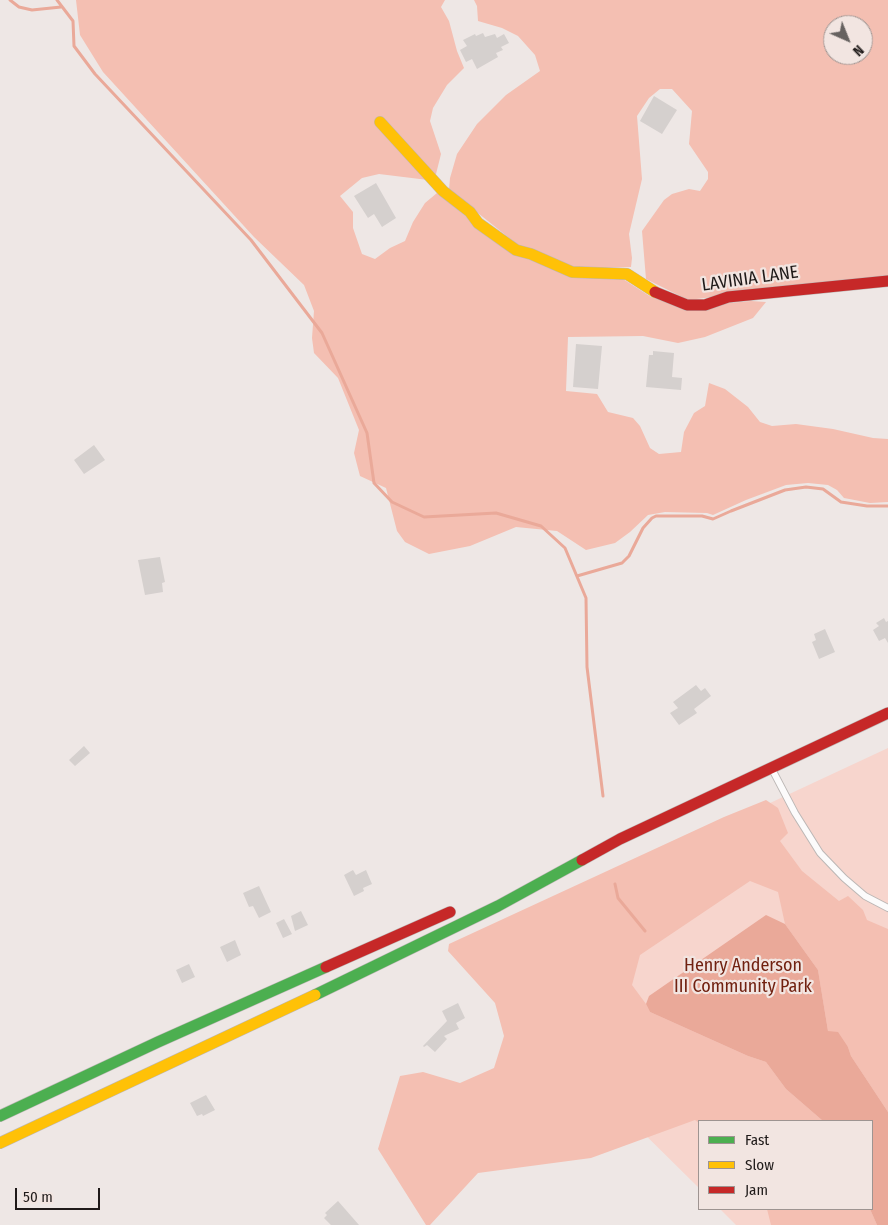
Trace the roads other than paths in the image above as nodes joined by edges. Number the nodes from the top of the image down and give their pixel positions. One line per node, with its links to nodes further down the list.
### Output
1 (380, 122): 2 (main road, LAVINIA LANE)
2 (888, 281)
3 (888, 713): 4 (main road)
4 (772, 768): 5 (main road); 8 (lane)
5 (620, 839): 6 (main road); 10 (main road)
6 (535, 873)
7 (458, 908): 9 (main road)
8 (888, 908)
9 (0, 1116)
10 (0, 1143)

